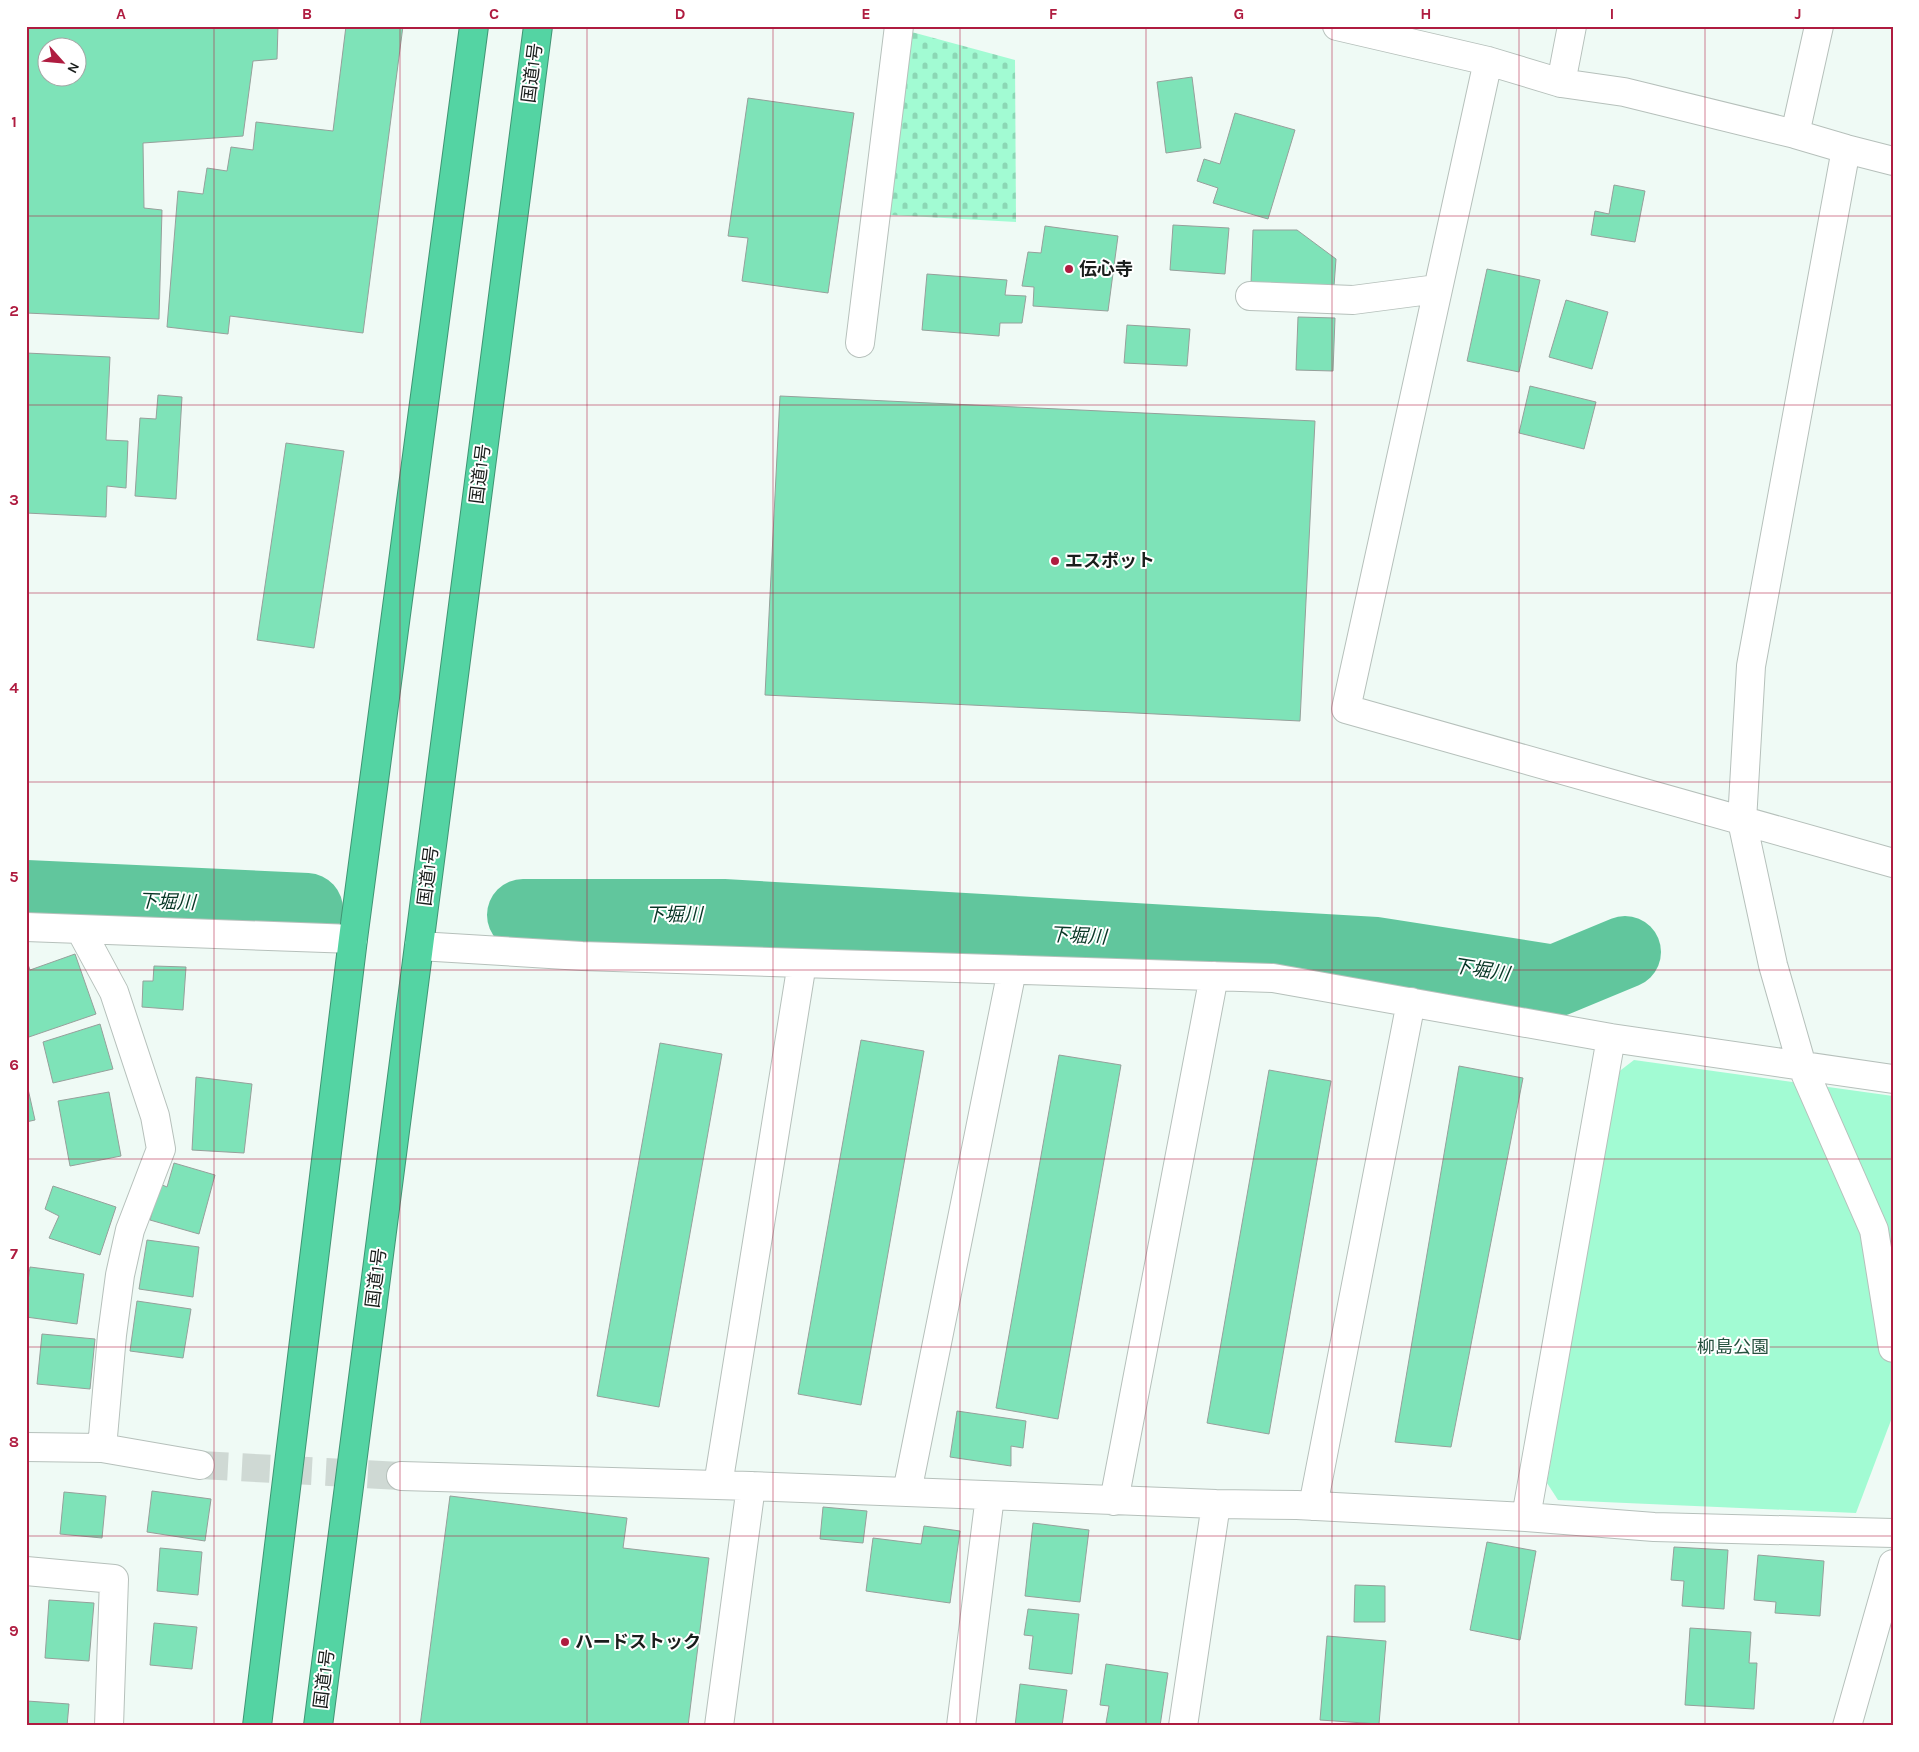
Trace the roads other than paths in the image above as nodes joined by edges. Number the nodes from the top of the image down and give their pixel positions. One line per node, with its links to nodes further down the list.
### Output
1 (474, 26): 19 (highway)
2 (538, 26): 20 (highway, 国道1号)
3 (899, 26): 14 (street)
4 (1337, 26): 7 (street)
5 (1572, 26): 8 (street)
6 (1819, 26): 9 (street)
7 (1488, 61): 8 (street); 12 (street)
8 (1560, 83): 9 (street)
9 (1795, 134): 10 (street)
10 (1846, 149): 11 (street); 15 (street)
11 (1893, 161)
12 (1437, 289): 13 (street); 15 (street)
13 (1250, 296)
14 (860, 344)
15 (1742, 821): 16 (street); 26 (street)
16 (1893, 863)
17 (26, 927): 18 (street)
18 (80, 929): 19 (street); 30 (street)
19 (353, 939): 45 (highway)
20 (419, 946): 21 (street); 46 (highway, 国道1号)
21 (802, 963): 22 (street); 33 (street)
22 (1012, 970): 23 (street); 35 (street)
23 (1214, 976): 24 (street); 37 (street)
24 (1410, 1002): 25 (street); 39 (street)
25 (1611, 1038): 26 (street); 40 (street)
26 (1802, 1066): 27 (street); 28 (street)
27 (1893, 1079)
28 (1893, 1348)
29 (26, 1447): 30 (street)
30 (102, 1448): 31 (street)
31 (200, 1465)
32 (401, 1476): 33 (street)
33 (718, 1485): 34 (street)
34 (751, 1486): 35 (street); 47 (street)
35 (906, 1492): 36 (street)
36 (990, 1496): 37 (street); 48 (street)
37 (1114, 1501): 38 (street)
38 (1216, 1504): 39 (street); 49 (street)
39 (1313, 1506): 40 (street)
40 (1526, 1517): 41 (street)
41 (1893, 1533)
42 (1893, 1564): 50 (street)
43 (26, 1571): 44 (street)
44 (109, 1726)
45 (257, 1726)
46 (318, 1726)
47 (719, 1726)
48 (960, 1726)
49 (1183, 1726)
50 (1847, 1726)

